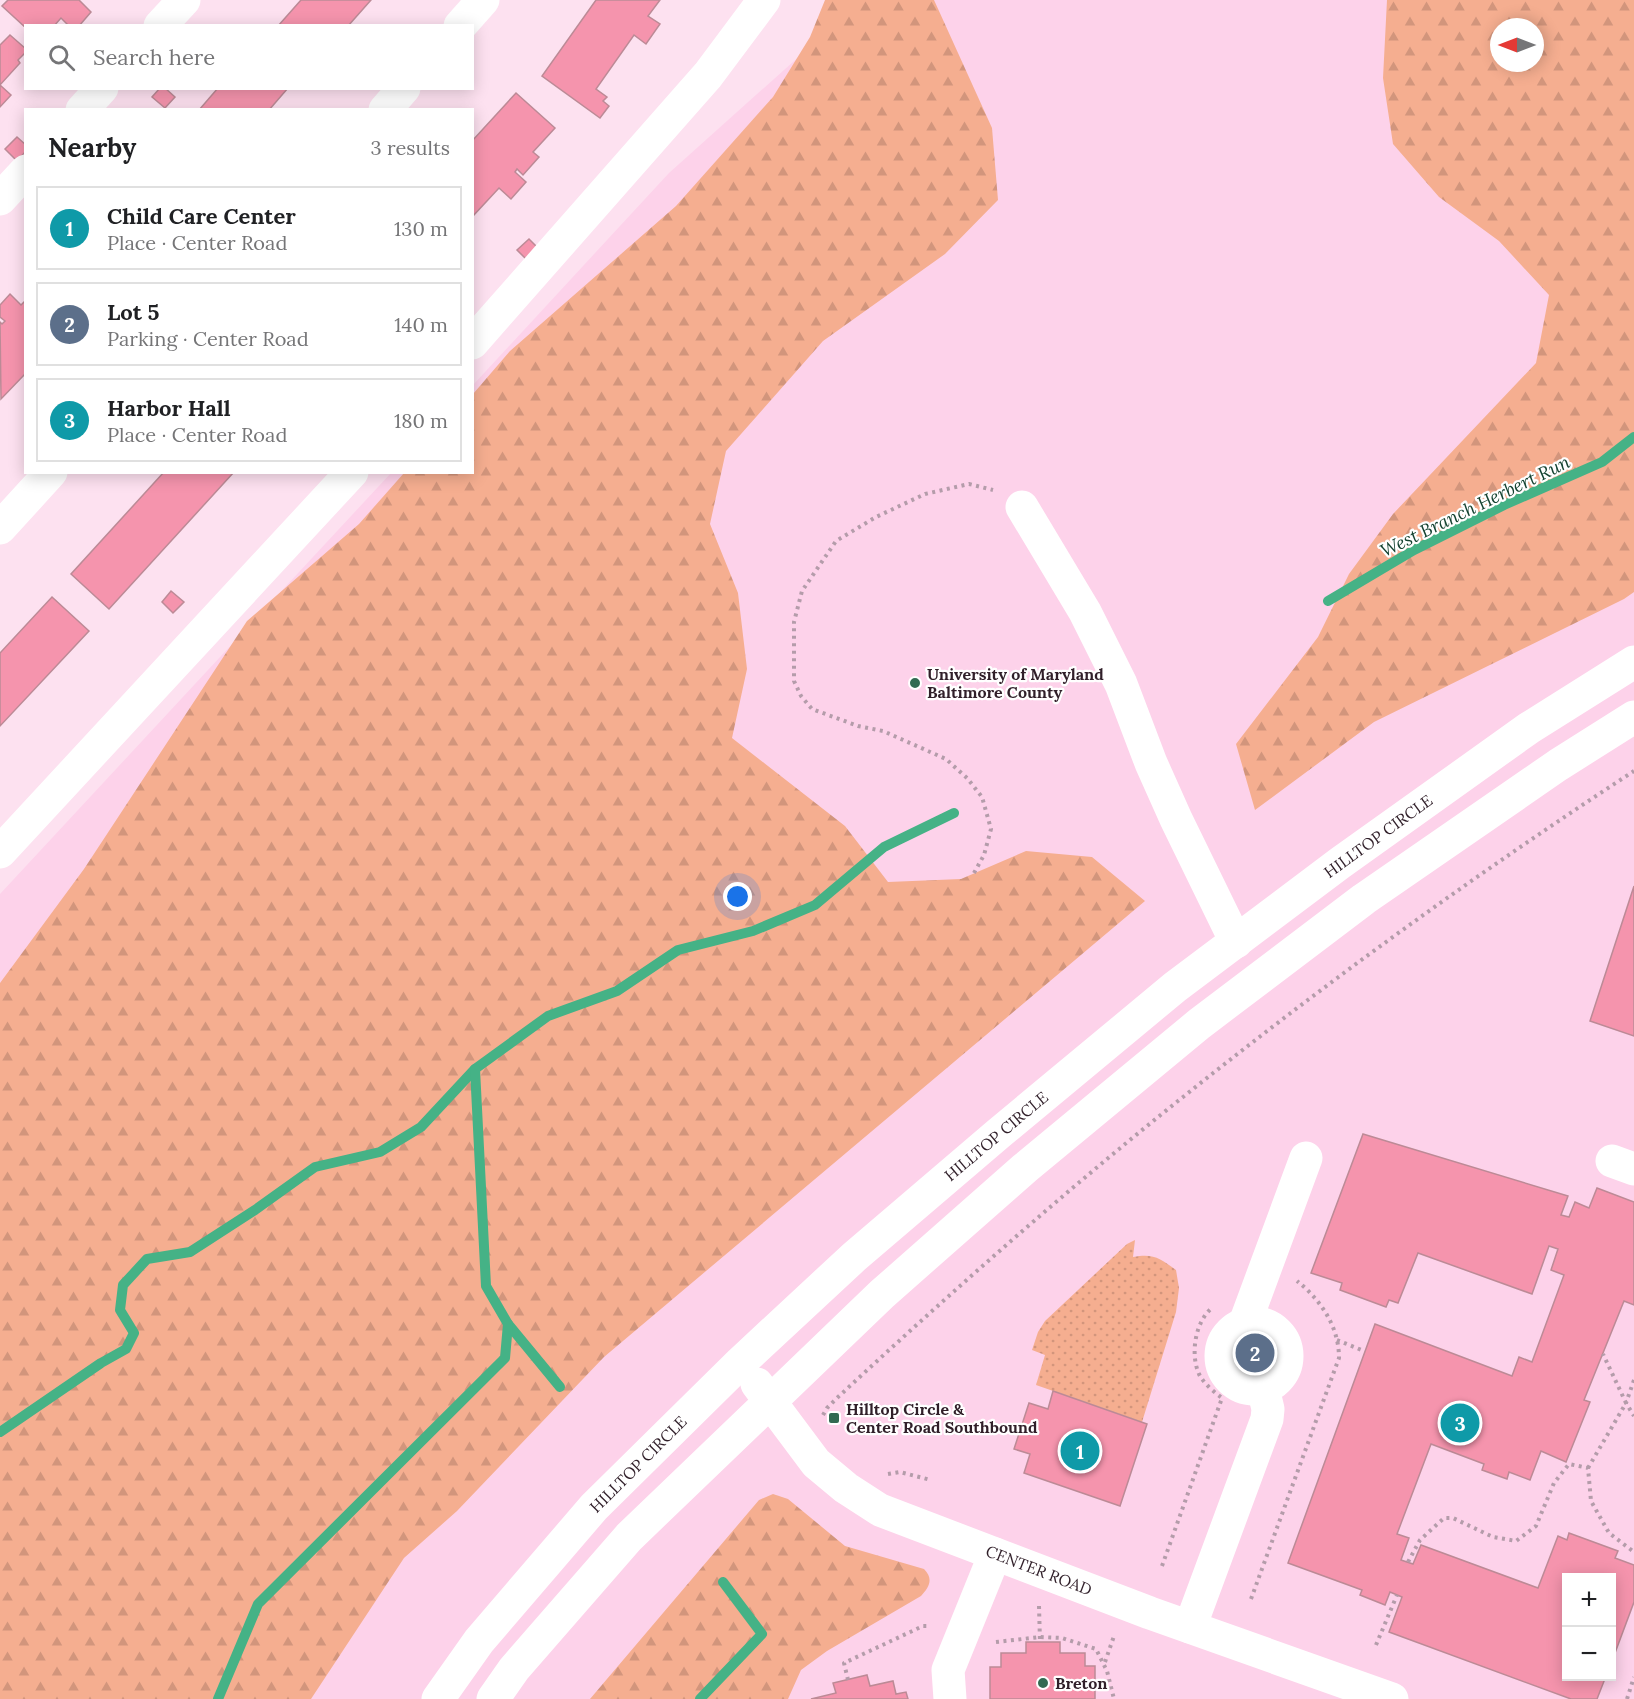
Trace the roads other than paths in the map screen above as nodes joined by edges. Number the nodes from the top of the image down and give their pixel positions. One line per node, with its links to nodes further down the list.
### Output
1 (184, 0): 4 (street)
2 (483, 0): 5 (street)
3 (764, 0): 12 (street)
4 (162, 24)
5 (462, 24)
6 (100, 90): 8 (street)
7 (402, 90): 9 (street)
8 (84, 108)
9 (387, 108)
10 (24, 173): 11 (street)
11 (0, 198)
12 (474, 341)
13 (49, 474): 16 (street)
14 (350, 474): 19 (street)
15 (1022, 507): 20 (street)
16 (0, 528)
17 (1634, 662): 20 (street, HILLTOP CIRCLE)
18 (1634, 717): 25 (street)
19 (0, 852)
20 (1236, 942): 23 (street, HILLTOP CIRCLE)
21 (1306, 1158): 22 (street)
22 (1245, 1323): 24 (street); 24 (street)
23 (741, 1362): 25 (street, CENTER ROAD); 28 (street, HILLTOP CIRCLE)
24 (1263, 1388): 27 (street)
25 (770, 1401): 26 (street, CENTER ROAD); 29 (street)
26 (995, 1554): 27 (street, CENTER ROAD); 30 (street)
27 (1190, 1627): 31 (street, CENTER ROAD)
28 (438, 1699)
29 (493, 1699)
30 (951, 1699)
31 (1392, 1699)

